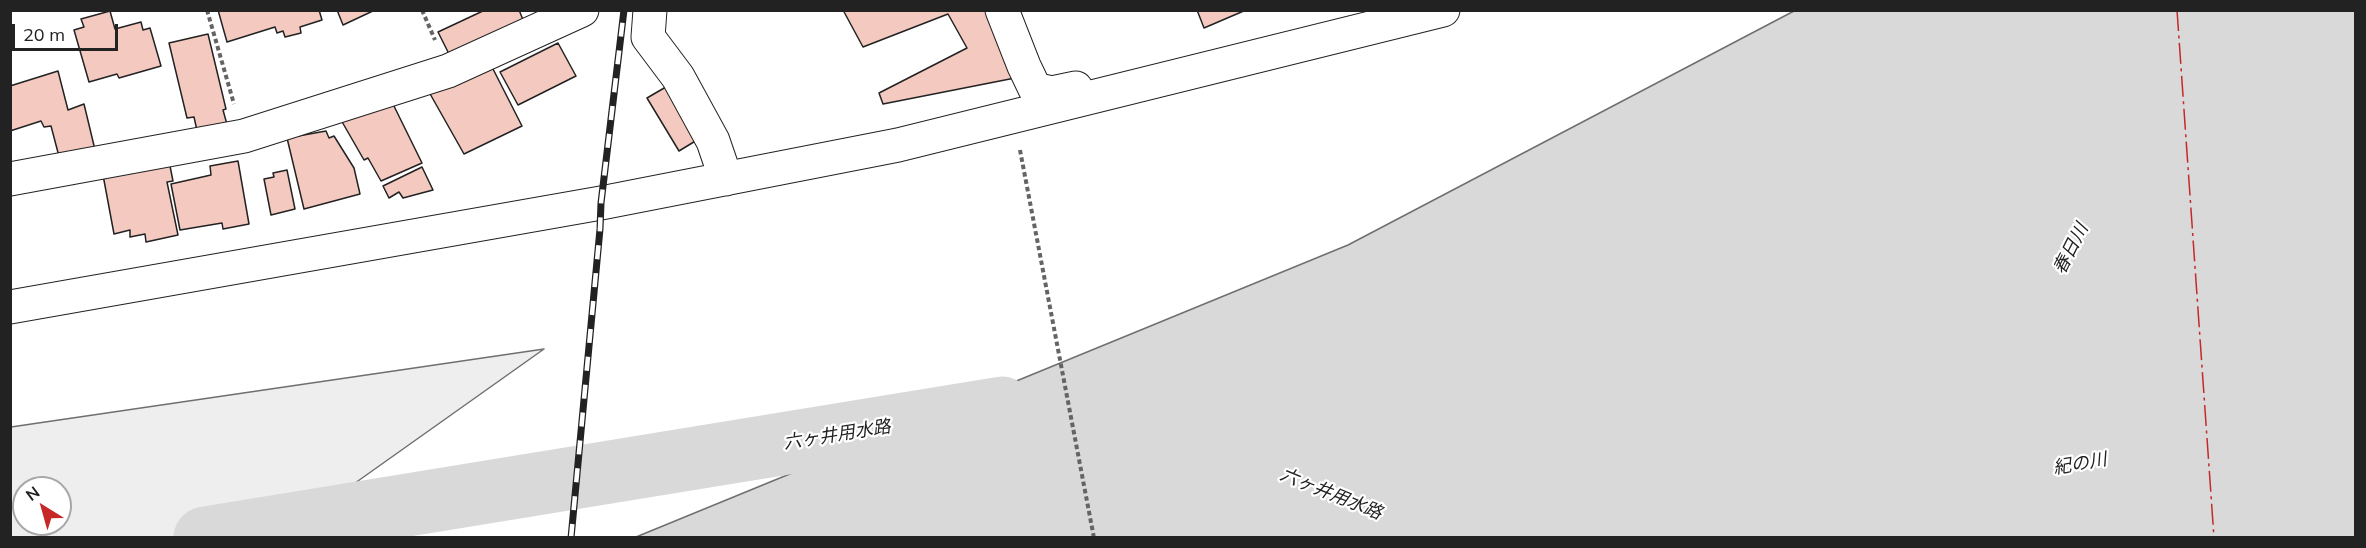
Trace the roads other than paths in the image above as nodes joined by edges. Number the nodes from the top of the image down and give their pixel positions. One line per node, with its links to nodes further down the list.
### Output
1 (582, 10): 6 (street)
2 (650, 10): 7 (street)
3 (1002, 10): 5 (street)
4 (1443, 10): 5 (street)
5 (1105, 94): 7 (street)
6 (10, 179)
7 (726, 179): 8 (street)
8 (10, 307)

